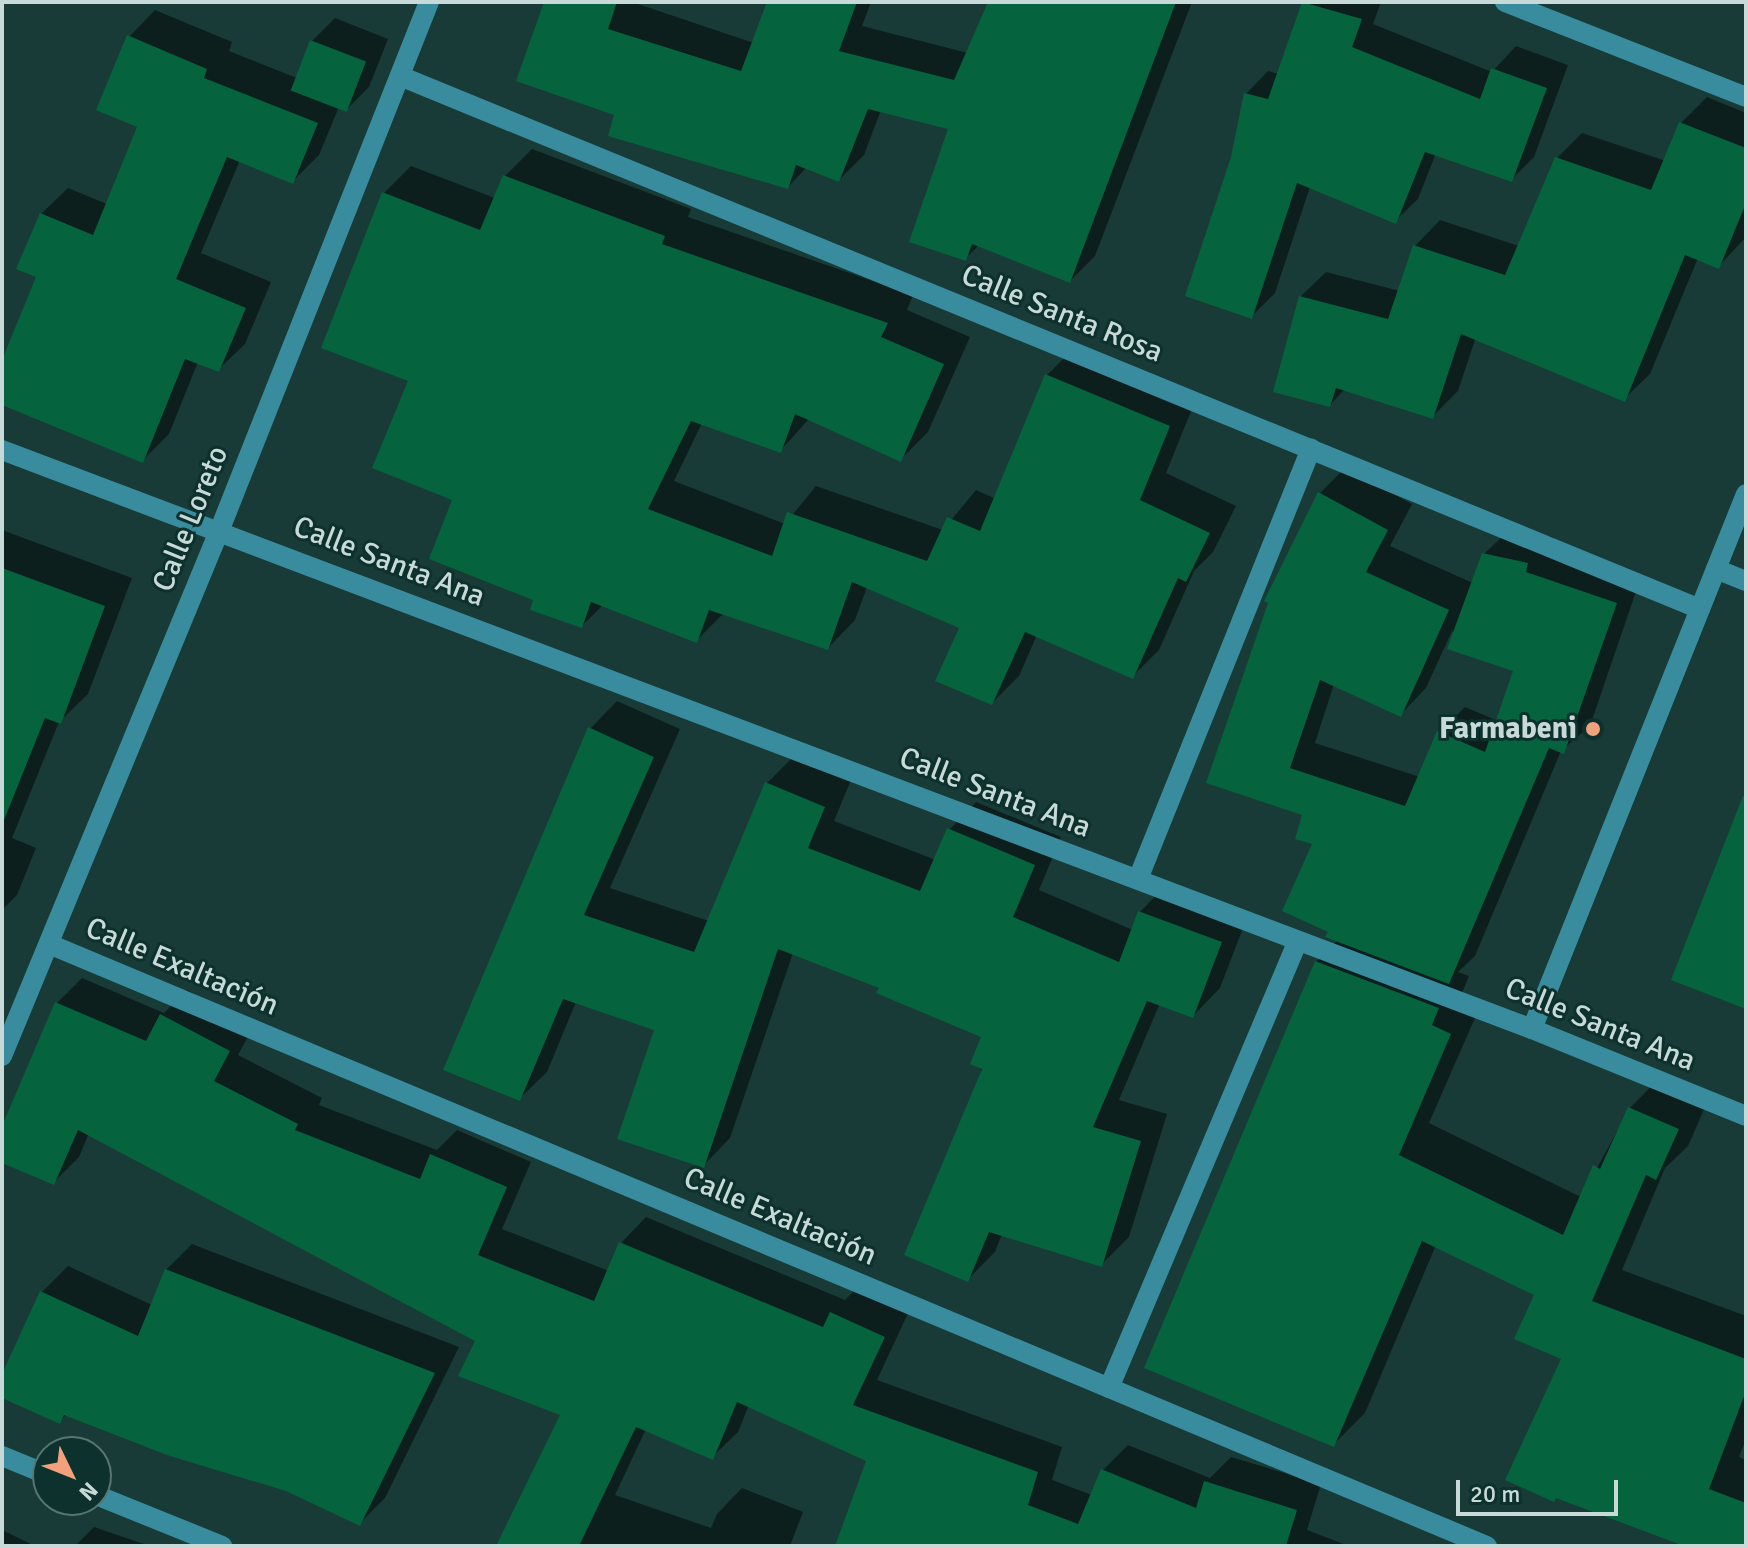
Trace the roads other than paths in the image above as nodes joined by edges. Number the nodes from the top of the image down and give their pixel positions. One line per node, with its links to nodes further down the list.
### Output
1 (429, 2): 3 (street, Calle Loreto)
2 (1505, 2): 4 (street)
3 (400, 76): 5 (street, Calle Santa Rosa); 8 (street, Calle Loreto)
4 (1746, 97)
5 (1311, 448): 11 (street, Calle Santa Rosa); 12 (street)
6 (2, 450): 8 (street, Calle Santa Ana)
7 (1746, 494): 9 (street)
8 (220, 529): 12 (street, Calle Santa Ana); 14 (street, Calle Loreto)
9 (1716, 569): 10 (street); 11 (street)
10 (1746, 581)
11 (1700, 609): 15 (street)
12 (1138, 879): 13 (street, Calle Santa Ana)
13 (1298, 941): 15 (street, Calle Santa Ana); 18 (street)
14 (49, 944): 16 (street, Calle Loreto); 18 (street, Calle Exaltación)
15 (1532, 1029): 17 (street, Calle Santa Ana)
16 (2, 1056)
17 (1746, 1116)
18 (1109, 1388): 23 (street, Calle Exaltación)
19 (2, 1456): 20 (street)
20 (32, 1468)
21 (112, 1501): 22 (street)
22 (222, 1546)
23 (1487, 1546)

